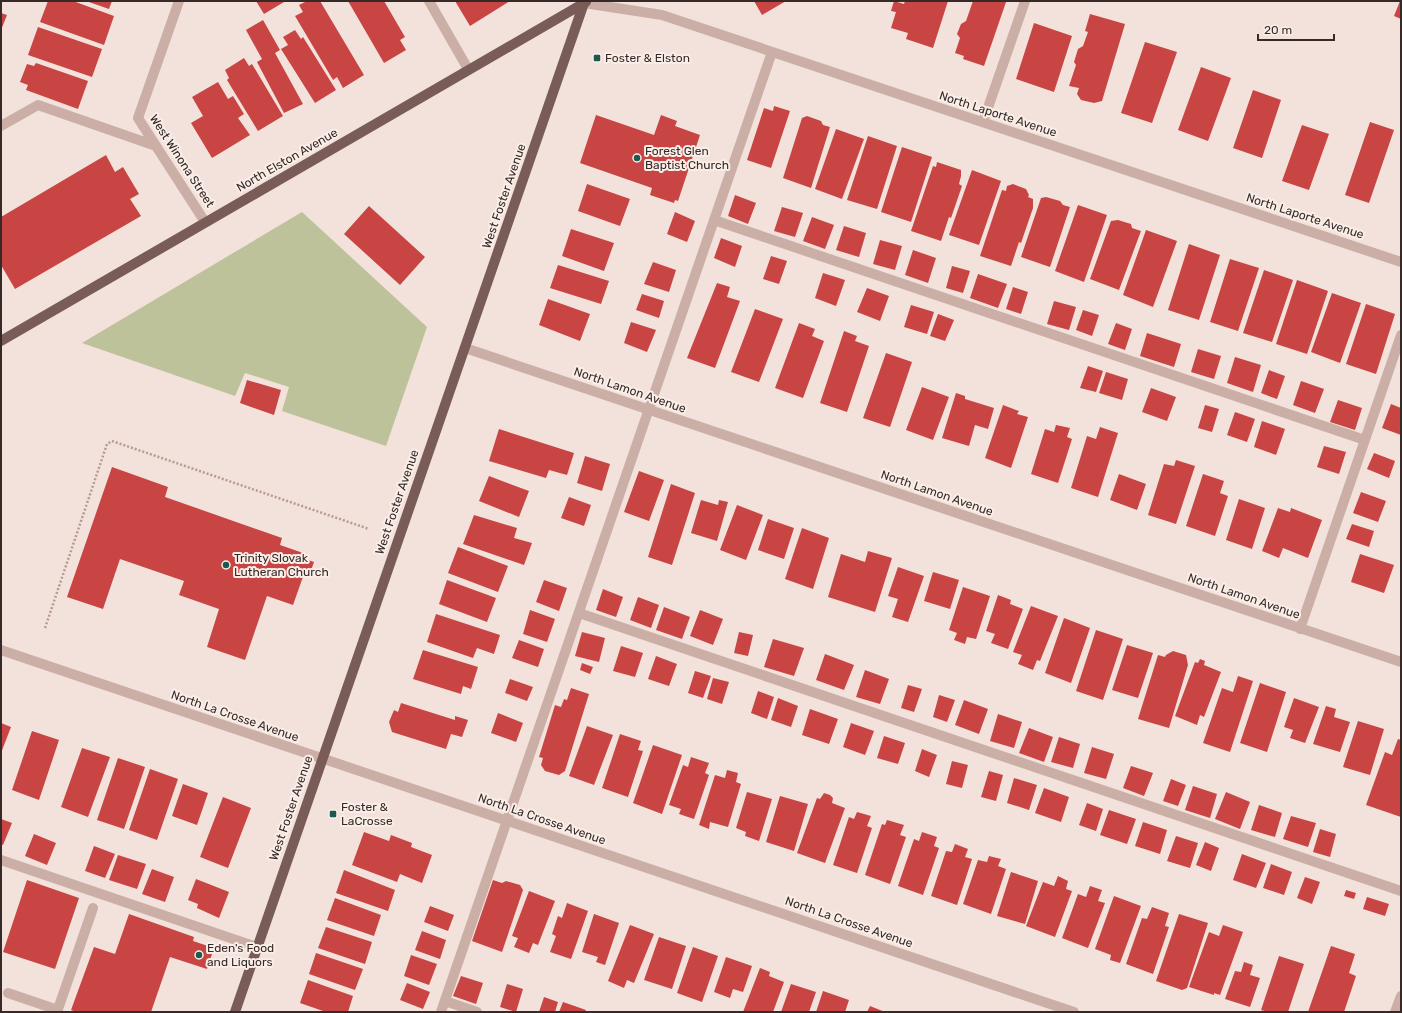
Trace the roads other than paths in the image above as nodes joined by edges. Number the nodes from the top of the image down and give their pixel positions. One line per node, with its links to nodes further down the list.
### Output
1 (178, 1): 9 (street, West Winona Street)
2 (429, 1): 6 (street)
3 (1025, 1): 7 (street)
4 (585, 2): 5 (street, North Laporte Avenue); 6 (main road, North Elston Avenue); 15 (main road, West Foster Avenue)
5 (772, 52): 7 (street, North Laporte Avenue); 10 (street)
6 (468, 70): 11 (main road, North Elston Avenue)
7 (983, 122): 12 (street, North Laporte Avenue)
8 (1, 126): 9 (street)
9 (156, 146): 11 (street, West Winona Street)
10 (714, 220): 16 (street); 17 (street)
11 (205, 222): 14 (main road, North Elston Avenue)
12 (1401, 262)
13 (1401, 335): 17 (street)
14 (1, 341)
15 (465, 348): 16 (street, North Lamon Avenue); 22 (main road, West Foster Avenue)
16 (649, 410): 18 (street); 19 (street, North Lamon Avenue)
17 (1365, 440): 19 (street)
18 (578, 613): 23 (street); 25 (street)
19 (1300, 629): 21 (street, North Lamon Avenue)
20 (1, 650): 22 (street, North La Crosse Avenue)
21 (1401, 662)
22 (322, 759): 23 (street, North La Crosse Avenue); 27 (main road, West Foster Avenue)
23 (507, 821): 30 (street); 35 (street, North La Crosse Avenue)
24 (1, 860): 27 (street)
25 (1401, 891)
26 (93, 908): 31 (street)
27 (257, 947): 32 (main road, West Foster Avenue)
28 (8, 993): 31 (street)
29 (1401, 996): 36 (street)
30 (445, 1001): 33 (street); 34 (street)
31 (58, 1011)
32 (235, 1012)
33 (441, 1012)
34 (477, 1012)
35 (1074, 1012)
36 (1395, 1012)

